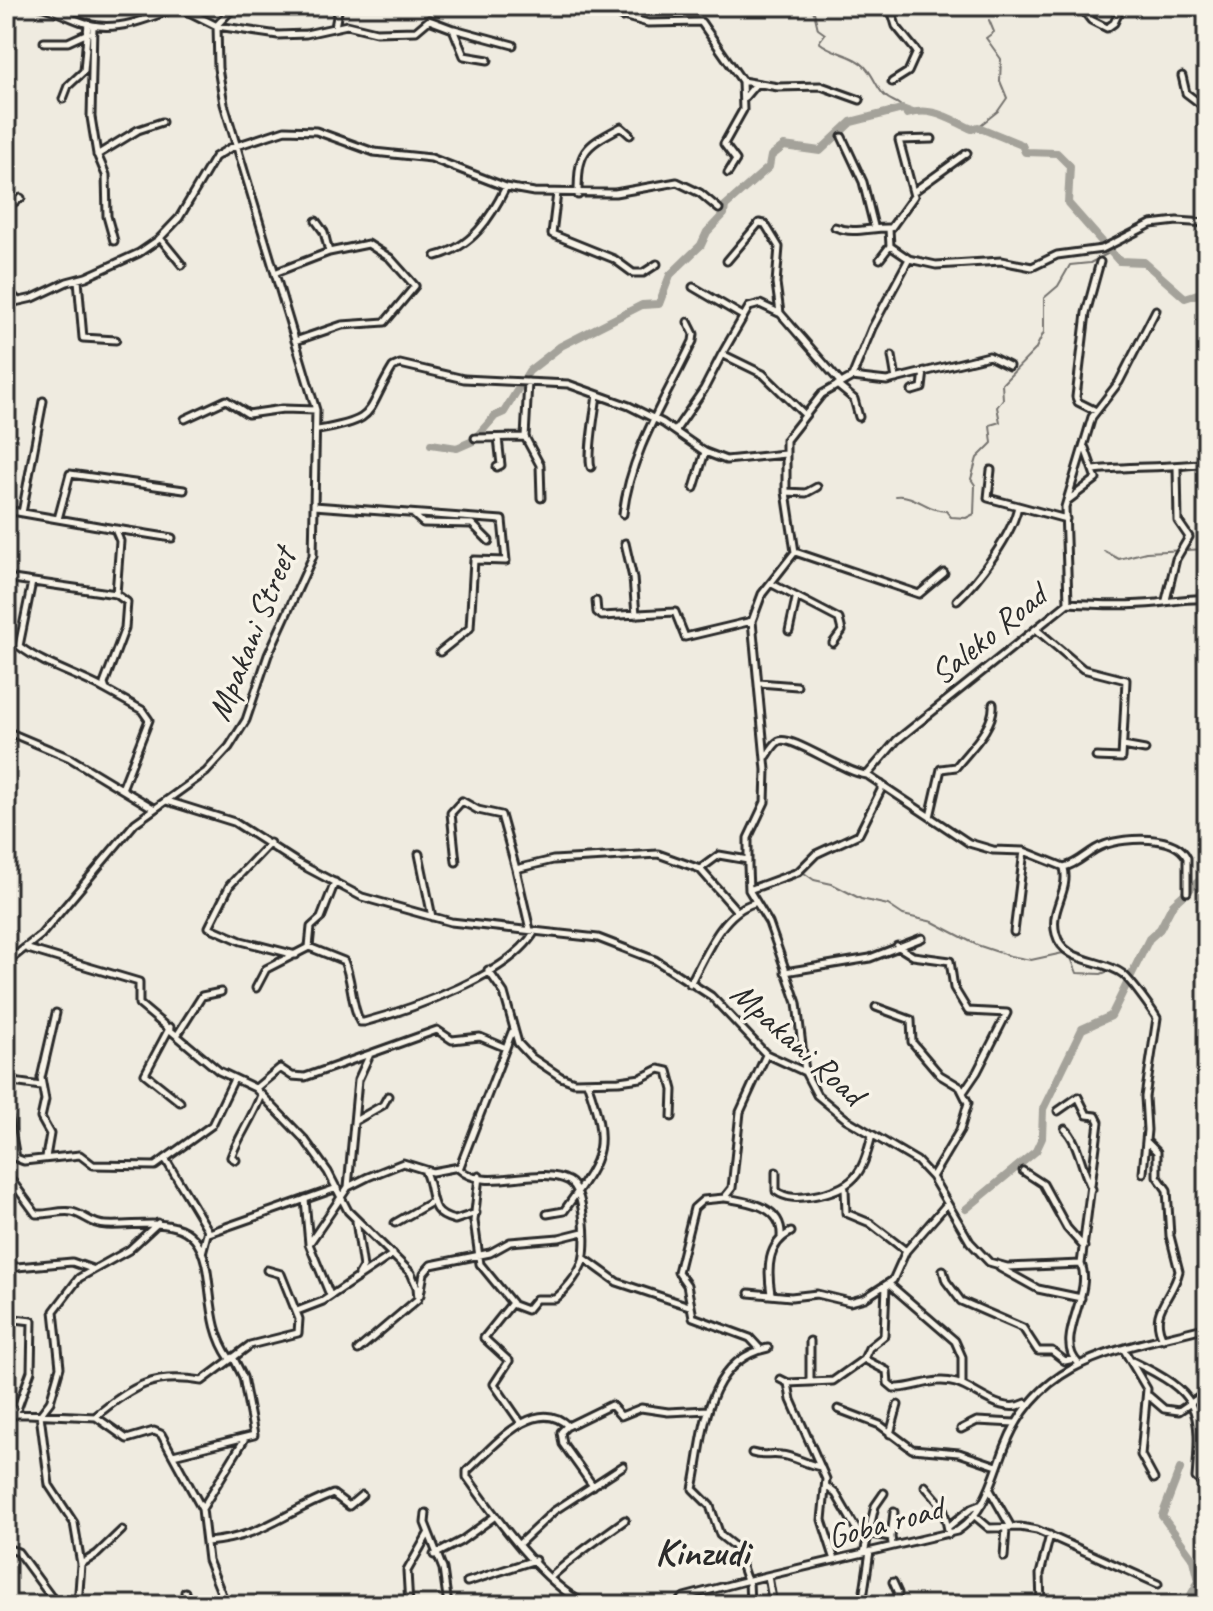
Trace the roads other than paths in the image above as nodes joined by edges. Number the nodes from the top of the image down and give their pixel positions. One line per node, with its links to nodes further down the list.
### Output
1 (39, 6): 11 (street)
2 (72, 6): 11 (street)
3 (177, 6): 13 (street); 14 (street)
4 (235, 6): 14 (street)
5 (339, 6): 15 (street)
6 (587, 6): 12 (street)
7 (625, 6): 12 (street)
8 (890, 6): 23 (street)
9 (1080, 6): 10 (street)
10 (1122, 6)
11 (72, 15): 13 (street)
12 (622, 17): 22 (street)
13 (91, 24): 17 (street); 35 (street)
14 (217, 26): 15 (street); 33 (street, Mpakani Street)
15 (335, 27): 16 (street)
16 (453, 29): 19 (street); 20 (street)
17 (88, 33): 18 (street); 26 (street)
18 (44, 42)
19 (513, 45)
20 (488, 60)
21 (1182, 76): 28 (street)
22 (742, 81): 24 (street); 25 (street)
23 (892, 82)
24 (756, 84): 25 (street); 27 (street)
25 (745, 97): 36 (street)
26 (63, 99)
27 (860, 100)
28 (1207, 109)
29 (162, 122): 35 (street)
30 (630, 135): 40 (street)
31 (842, 137): 46 (street)
32 (932, 139): 38 (street)
33 (236, 147): 37 (street); 49 (street); 60 (street, Mpakani Street)
34 (967, 153): 38 (street)
35 (97, 155): 50 (street)
36 (728, 173)
37 (506, 187): 39 (street); 53 (street)
38 (913, 192): 48 (street)
39 (557, 193): 40 (street); 58 (street)
40 (578, 195): 43 (street)
41 (21, 198): 42 (street)
42 (6, 207)
43 (719, 209)
44 (316, 221): 52 (street)
45 (1207, 223): 55 (street)
46 (874, 226): 47 (street); 48 (street)
47 (835, 227)
48 (889, 229): 51 (street)
49 (160, 238): 59 (street); 61 (street)
50 (114, 241)
51 (890, 246): 54 (street); 55 (street)
52 (329, 252): 60 (street); 71 (street)
53 (436, 256)
54 (880, 259)
55 (909, 259): 76 (street)
56 (727, 261): 67 (street)
57 (1100, 262): 84 (street)
58 (657, 264)
59 (182, 265)
60 (277, 272): 71 (street, Mpakani Street)
61 (78, 280): 64 (street); 70 (street)
62 (693, 287): 68 (street)
63 (6, 289): 64 (street)
64 (17, 300): 65 (street)
65 (6, 304)
66 (1156, 310): 84 (street, Saleko Road)
67 (780, 313): 68 (street); 79 (street)
68 (741, 315): 72 (street)
69 (688, 322): 86 (street)
70 (116, 340)
71 (295, 341): 83 (street, Mpakani Street)
72 (722, 354): 85 (street); 90 (street)
73 (892, 356): 77 (street)
74 (1009, 366): 75 (street)
75 (924, 371): 77 (street); 80 (street)
76 (852, 377): 77 (street); 79 (street)
77 (896, 379)
78 (528, 382): 81 (street); 89 (street); 91 (street)
79 (839, 384): 85 (street); 87 (street)
80 (912, 391)
81 (597, 395): 86 (street); 99 (street)
82 (43, 401): 112 (street)
83 (316, 410): 88 (street); 89 (street, Mpakani Street)
84 (1096, 411): 94 (street, Saleko Road)
85 (804, 414): 96 (street)
86 (652, 417): 90 (street); 113 (street)
87 (859, 417)
88 (185, 419)
89 (318, 430): 109 (street, Mpakani Street)
90 (675, 431): 95 (street)
91 (525, 437): 93 (street); 107 (street)
92 (475, 438): 93 (street)
93 (498, 438): 98 (street)
94 (1085, 447): 102 (street); 108 (street, Saleko Road)
95 (705, 452): 96 (street); 104 (street)
96 (785, 454): 106 (street)
97 (1207, 463): 100 (street)
98 (497, 467)
99 (591, 467)
100 (1177, 468): 102 (street); 132 (street)
101 (991, 470): 110 (street)
102 (1094, 470): 108 (street)
103 (817, 487): 106 (street)
104 (694, 488)
105 (184, 490): 115 (street)
106 (786, 492): 123 (street)
107 (541, 498)
108 (1066, 501): 116 (street, Saleko Road)
109 (314, 506): 114 (street); 153 (street, Mpakani Street)
110 (1018, 506): 116 (street); 131 (street)
111 (6, 510): 112 (street)
112 (22, 513): 115 (street)
113 (623, 514)
114 (414, 515): 121 (street); 140 (street)
115 (58, 519): 117 (street)
116 (1066, 519): 134 (street, Saleko Road)
117 (115, 529): 118 (street); 120 (street)
118 (127, 531): 119 (street); 120 (street)
119 (172, 538)
120 (120, 541): 128 (street)
121 (489, 541)
122 (625, 543): 135 (street)
123 (795, 552): 124 (street); 127 (street)
124 (944, 573)
125 (6, 578): 126 (street)
126 (32, 582): 128 (street); 143 (street)
127 (772, 584): 129 (street); 136 (street)
128 (116, 594): 143 (street)
129 (796, 599): 138 (street); 139 (street)
130 (1207, 599): 132 (street)
131 (957, 600)
132 (1166, 600): 134 (street)
133 (596, 601): 135 (street)
134 (1068, 603): 137 (street, Saleko Road)
135 (636, 615): 136 (street)
136 (752, 621): 141 (street)
137 (1037, 630): 146 (street); 150 (street, Saleko Road)
138 (789, 631)
139 (833, 643)
140 (440, 652)
141 (759, 683): 142 (street); 148 (street)
142 (797, 686)
143 (106, 690): 152 (street)
144 (993, 704): 155 (street)
145 (6, 731): 152 (street)
146 (1123, 745): 147 (street); 149 (street)
147 (1145, 750)
148 (767, 756): 150 (street); 159 (street)
149 (1096, 757)
150 (867, 775): 151 (street)
151 (881, 784): 155 (street); 165 (street)
152 (122, 789): 154 (street)
153 (167, 801): 154 (street, Mpakani Street); 156 (street, Mpakani Road)
154 (153, 808): 175 (street, Mpakani Street)
155 (930, 817): 157 (street)
156 (270, 843): 164 (street, Mpakani Road); 177 (street)
157 (1024, 851): 161 (street); 171 (street)
158 (419, 854): 169 (street)
159 (748, 860): 163 (street); 165 (street)
160 (456, 862): 162 (street)
161 (1064, 867): 166 (street); 209 (street)
162 (516, 869): 163 (street); 170 (street)
163 (700, 869): 168 (street)
164 (335, 882): 169 (street, Mpakani Road); 174 (street)
165 (749, 890): 167 (street)
166 (1187, 892)
167 (754, 903): 168 (street); 180 (street)
168 (736, 910): 181 (street)
169 (432, 917): 170 (street, Mpakani Road)
170 (532, 931): 179 (street); 181 (street, Mpakani Road)
171 (1014, 932)
172 (922, 938): 173 (street)
173 (897, 946): 180 (street); 198 (street)
174 (309, 947): 177 (street); 179 (street)
175 (27, 949): 176 (street, Mpakani Street); 186 (street)
176 (9, 954): 178 (street, Mpakani Street)
177 (296, 955): 182 (street)
178 (6, 963)
179 (488, 970): 187 (street)
180 (785, 972): 192 (street)
181 (690, 985): 191 (street, Mpakani Road)
182 (256, 988)
183 (221, 992): 188 (street)
184 (876, 1007): 198 (street)
185 (56, 1013): 196 (street)
186 (170, 1027): 188 (street); 202 (street)
187 (512, 1032): 189 (street); 195 (street)
188 (178, 1034): 193 (street)
189 (506, 1048): 190 (street); 215 (street)
190 (371, 1053): 197 (street); 205 (street)
191 (766, 1054): 192 (street, Mpakani Road); 229 (street)
192 (805, 1072): 208 (street, Mpakani Road)
193 (234, 1079): 197 (street); 213 (street)
194 (6, 1081): 196 (street)
195 (587, 1082): 204 (street); 227 (street)
196 (41, 1086): 211 (street)
197 (255, 1088): 199 (street)
198 (964, 1091): 222 (street)
199 (261, 1095): 214 (street); 224 (street)
200 (388, 1096): 205 (street)
201 (6, 1102): 206 (street)
202 (180, 1102)
203 (1058, 1111): 226 (street)
204 (672, 1117)
205 (354, 1121): 223 (street)
206 (8, 1127): 212 (street)
207 (1065, 1129): 226 (street)
208 (872, 1135): 222 (street, Mpakani Road); 225 (street)
209 (1147, 1142): 220 (street); 267 (street)
210 (6, 1151): 212 (street)
211 (46, 1157): 212 (street); 213 (street)
212 (16, 1158)
213 (166, 1160): 240 (street)
214 (236, 1160)
215 (459, 1167): 216 (street); 221 (street)
216 (425, 1171): 223 (street); 231 (street)
217 (1023, 1171): 243 (street)
218 (776, 1172): 225 (street)
219 (6, 1173): 236 (street)
220 (1143, 1173)
221 (479, 1176): 227 (street); 233 (street)
222 (932, 1177): 232 (street, Mpakani Road)
223 (348, 1187): 228 (street)
224 (337, 1188): 228 (street); 230 (street)
225 (846, 1188): 244 (street)
226 (1092, 1190): 243 (street)
227 (579, 1193): 234 (street); 238 (street)
228 (342, 1198): 235 (street); 242 (street)
229 (724, 1198): 241 (street); 263 (street)
230 (305, 1199): 240 (street); 242 (street)
231 (430, 1203): 233 (street); 237 (street)
232 (947, 1203): 244 (street); 250 (street, Mpakani Road)
233 (476, 1213): 247 (street)
234 (547, 1214)
235 (356, 1220): 246 (street); 255 (street)
236 (158, 1223): 245 (street); 252 (street)
237 (395, 1223)
238 (583, 1232): 247 (street); 248 (street)
239 (791, 1232): 241 (street)
240 (209, 1233): 245 (street)
241 (781, 1237): 258 (street)
242 (309, 1244): 259 (street)
243 (1084, 1248): 249 (street)
244 (906, 1251): 256 (street)
245 (202, 1253): 271 (street)
246 (393, 1254): 255 (street); 261 (street)
247 (480, 1255): 261 (street); 262 (street)
248 (584, 1258): 262 (street); 263 (street)
249 (1081, 1264): 250 (street); 260 (street)
250 (996, 1265): 260 (street, Mpakani Road)
251 (6, 1268): 252 (street)
252 (92, 1269): 288 (street)
253 (267, 1270): 264 (street)
254 (943, 1270): 273 (street)
255 (358, 1275): 259 (street)
256 (888, 1285): 258 (street); 272 (street); 278 (street)
257 (749, 1293): 258 (street)
258 (771, 1294)
259 (330, 1295): 264 (street)
260 (1081, 1298): 273 (street)
261 (418, 1299): 269 (street)
262 (511, 1304): 290 (street)
263 (689, 1306): 285 (street)
264 (297, 1311): 271 (street)
265 (6, 1318): 287 (street)
266 (1207, 1327): 267 (street, Goba road)
267 (1163, 1339): 270 (street, Goba road)
268 (810, 1341): 276 (street)
269 (358, 1350)
270 (1124, 1350): 273 (street, Goba road); 274 (street)
271 (231, 1358): 289 (street); 295 (street)
272 (864, 1359): 276 (street); 278 (street)
273 (1076, 1361): 281 (street, Goba road)
274 (1132, 1361): 280 (street); 282 (street)
275 (780, 1379): 277 (street)
276 (810, 1380): 277 (street)
277 (788, 1383): 300 (street)
278 (962, 1385): 281 (street)
279 (1207, 1392): 282 (street)
280 (1148, 1396): 282 (street); 301 (street)
281 (1030, 1401): 291 (street, Goba road)
282 (1193, 1404): 305 (street)
283 (898, 1405): 294 (street)
284 (838, 1409): 294 (street)
285 (708, 1410): 292 (street); 334 (street)
286 (6, 1413): 287 (street)
287 (15, 1415): 288 (street)
288 (40, 1415): 289 (street); 331 (street)
289 (96, 1417): 297 (street)
290 (521, 1423): 292 (street); 313 (street)
291 (1015, 1423): 293 (street); 299 (street, Goba road)
292 (567, 1426): 302 (street)
293 (961, 1429)
294 (890, 1435): 299 (street)
295 (244, 1439): 297 (street); 310 (street)
296 (752, 1453): 300 (street)
297 (173, 1455): 310 (street)
298 (623, 1466): 302 (street)
299 (997, 1466): 306 (street, Goba road)
300 (821, 1467): 303 (street)
301 (1154, 1479)
302 (593, 1486): 324 (street)
303 (826, 1486): 320 (street); 330 (street)
304 (925, 1486): 318 (street)
305 (1207, 1486)
306 (989, 1489): 309 (street, Goba road); 316 (street)
307 (884, 1493): 320 (street)
308 (362, 1495): 323 (street)
309 (982, 1504): 314 (street, Goba road); 318 (street)
310 (202, 1509): 323 (street)
311 (894, 1512): 322 (street)
312 (426, 1513): 319 (street)
313 (494, 1517): 324 (street); 327 (street)
314 (976, 1517): 316 (street); 318 (street, Goba road)
315 (625, 1520): 333 (street)
316 (1008, 1528): 321 (street); 328 (street)
317 (122, 1530): 331 (street)
318 (948, 1530): 322 (street, Goba road)
319 (428, 1534): 327 (street); 343 (street)
320 (867, 1534): 322 (street); 326 (street)
321 (1050, 1535): 337 (street); 351 (street)
322 (892, 1540): 326 (street, Goba road)
323 (207, 1542): 342 (street)
324 (520, 1543): 329 (street)
325 (6, 1548): 339 (street)
326 (867, 1552): 330 (street, Goba road); 349 (street)
327 (434, 1555): 344 (street)
328 (1004, 1557)
329 (535, 1560): 333 (street); 335 (street)
330 (835, 1560): 332 (street, Goba road)
331 (81, 1564): 340 (street)
332 (768, 1576): 334 (street, Goba road); 348 (street)
333 (550, 1578): 345 (street)
334 (748, 1581): 346 (street, Goba road); 347 (street)
335 (467, 1582)
336 (893, 1582): 350 (street)
337 (1158, 1584)
338 (185, 1592): 341 (street)
339 (57, 1605)
340 (78, 1605)
341 (187, 1605)
342 (226, 1605)
343 (409, 1605)
344 (448, 1605)
345 (587, 1605)
346 (677, 1605)
347 (750, 1605)
348 (773, 1605)
349 (862, 1605)
350 (894, 1605)
351 (1041, 1605)

